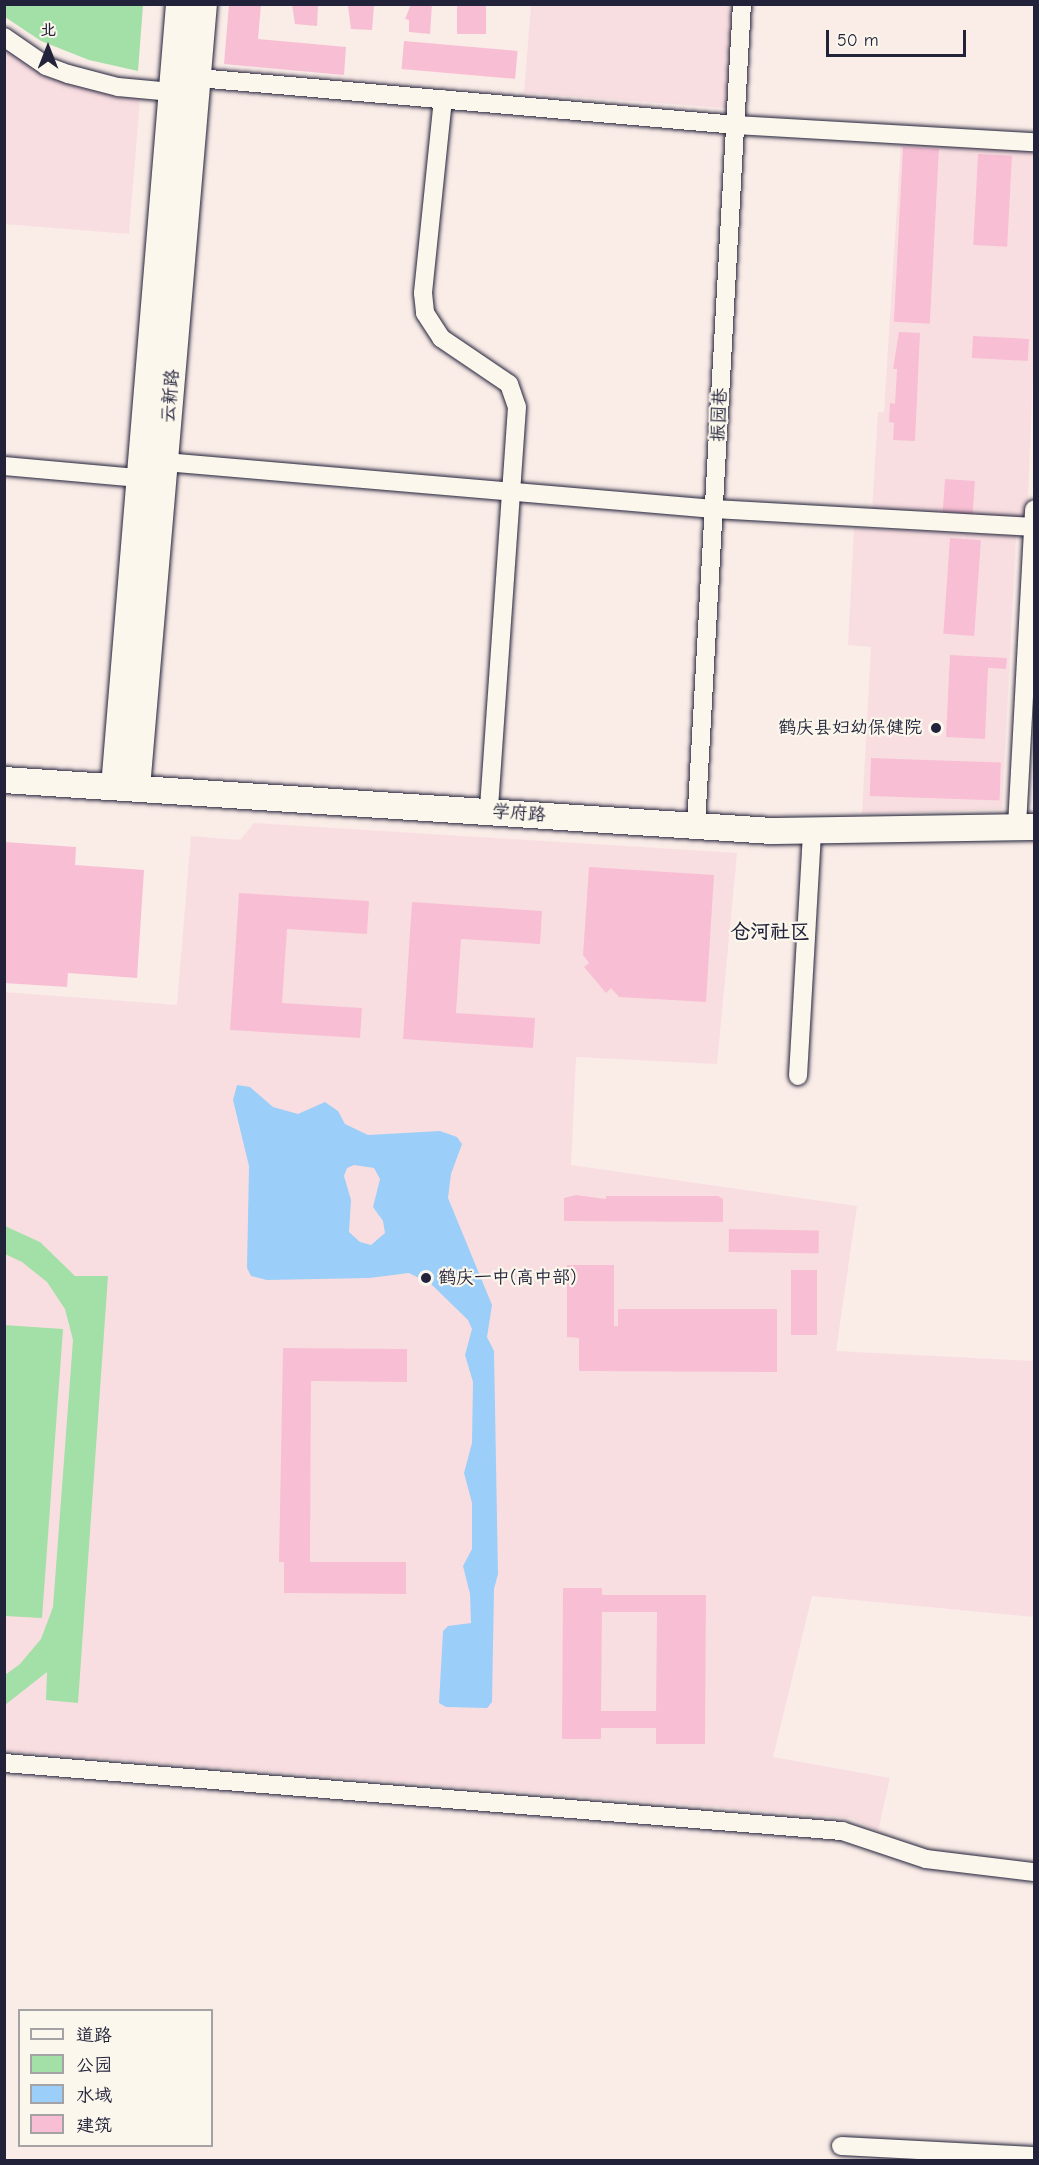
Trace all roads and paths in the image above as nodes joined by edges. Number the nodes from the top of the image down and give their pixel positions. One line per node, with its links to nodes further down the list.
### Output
1 (179, 4): 6 (street, 云新路)
2 (204, 4): 5 (street, 云新路)
3 (742, 4): 8 (street, 振园巷)
4 (6, 42): 6 (street)
5 (198, 78): 7 (street); 10 (street, 云新路)
6 (172, 92): 12 (street, 云新路)
7 (443, 99): 8 (street); 13 (street)
8 (736, 125): 9 (street); 14 (street, 振园巷)
9 (1035, 142)
10 (165, 462): 13 (street); 17 (street, 云新路)
11 (4, 466): 12 (street)
12 (140, 478): 17 (street, 云新路)
13 (512, 492): 14 (street); 18 (street)
14 (714, 509): 15 (street); 19 (street, 振园巷)
15 (1034, 518): 20 (street)
16 (4, 780): 17 (street, 学府路)
17 (125, 787): 18 (street, 学府路)
18 (489, 812): 19 (street, 学府路)
19 (696, 826): 21 (street, 学府路)
20 (1026, 826): 21 (street, 学府路)
21 (812, 831): 22 (street)
22 (798, 1076)
23 (4, 1763): 24 (street)
24 (1035, 1872)
25 (841, 2146): 26 (street)
26 (1032, 2157)

